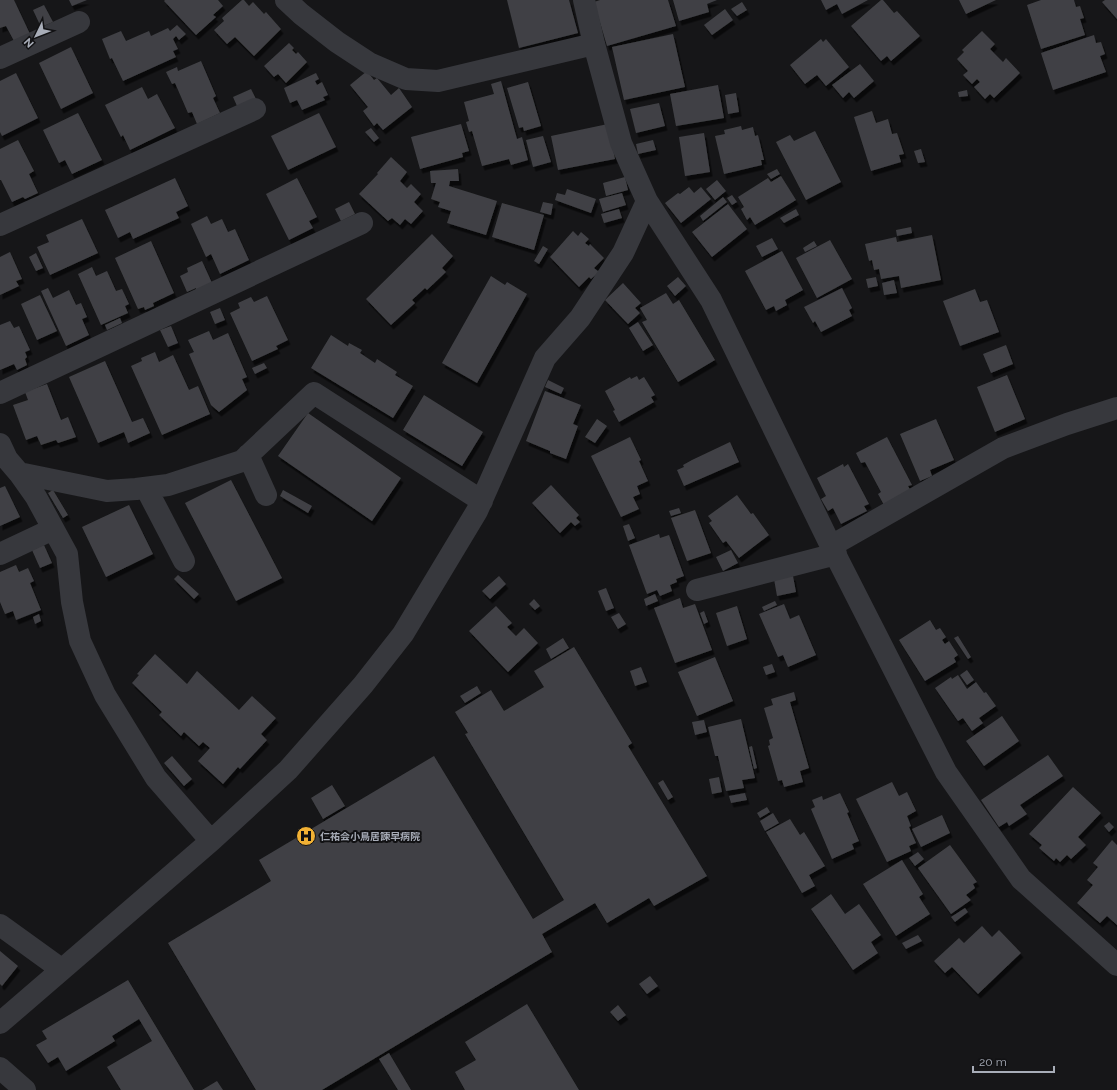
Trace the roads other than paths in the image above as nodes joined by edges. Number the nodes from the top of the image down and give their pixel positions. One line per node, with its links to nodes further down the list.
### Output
1 (286, 0): 4 (street)
2 (584, 0): 4 (street)
3 (79, 22): 5 (street)
4 (594, 44): 7 (street)
5 (0, 58)
6 (255, 109): 9 (street)
7 (647, 201): 17 (street); 19 (street)
8 (362, 223): 10 (street)
9 (0, 225)
10 (0, 393)
11 (1117, 408): 19 (street)
12 (0, 444): 14 (street)
13 (248, 455): 15 (street); 16 (street); 17 (street)
14 (19, 473): 15 (street); 18 (street)
15 (146, 488): 21 (street)
16 (266, 495)
17 (482, 501): 23 (street)
18 (53, 529): 20 (street); 23 (street)
19 (833, 550): 22 (street); 25 (street)
20 (0, 554)
21 (184, 561)
22 (697, 590)
23 (210, 841): 26 (street)
24 (0, 925): 26 (street)
25 (1117, 965)
26 (61, 969): 27 (street)
27 (0, 1023)
28 (0, 1068): 29 (street)
29 (25, 1090)

